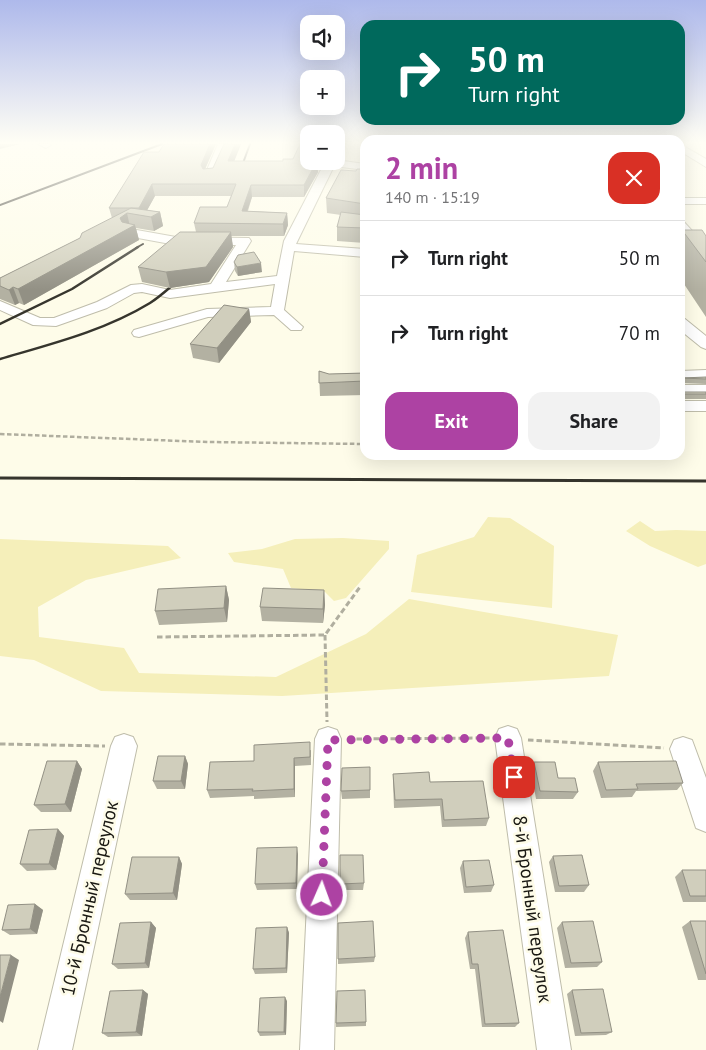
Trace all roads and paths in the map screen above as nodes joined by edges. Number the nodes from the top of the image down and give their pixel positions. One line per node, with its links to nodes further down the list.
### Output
1 (314, 193): 6 (street)
2 (706, 200): 3 (street)
3 (685, 201)
4 (685, 231): 8 (street)
5 (131, 233): 11 (street)
6 (288, 247): 7 (street); 10 (street)
7 (360, 253)
8 (706, 255): 9 (street)
9 (689, 256)
10 (283, 279): 11 (street); 13 (street)
11 (216, 288): 12 (street)
12 (0, 305)
13 (277, 311): 15 (street); 16 (street)
14 (685, 326): 17 (street)
15 (296, 327)
16 (139, 333)
17 (706, 344)
18 (706, 375): 19 (street)
19 (685, 376)
20 (685, 390): 21 (street)
21 (706, 390)
22 (685, 406): 23 (street)
23 (706, 406)
24 (0, 434): 25 (path)
25 (360, 444)
26 (360, 587): 27 (path)
27 (325, 635): 28 (path); 30 (path)
28 (157, 637)
29 (508, 738): 30 (path); 33 (path); 37 (street, 8-й Бронный переулок)
30 (328, 740): 36 (street)
31 (0, 744): 32 (path)
32 (124, 746): 35 (street, 10-й Бронный переулок)
33 (684, 749): 34 (street)
34 (706, 818)
35 (54, 1050)
36 (316, 1050)
37 (554, 1050)

